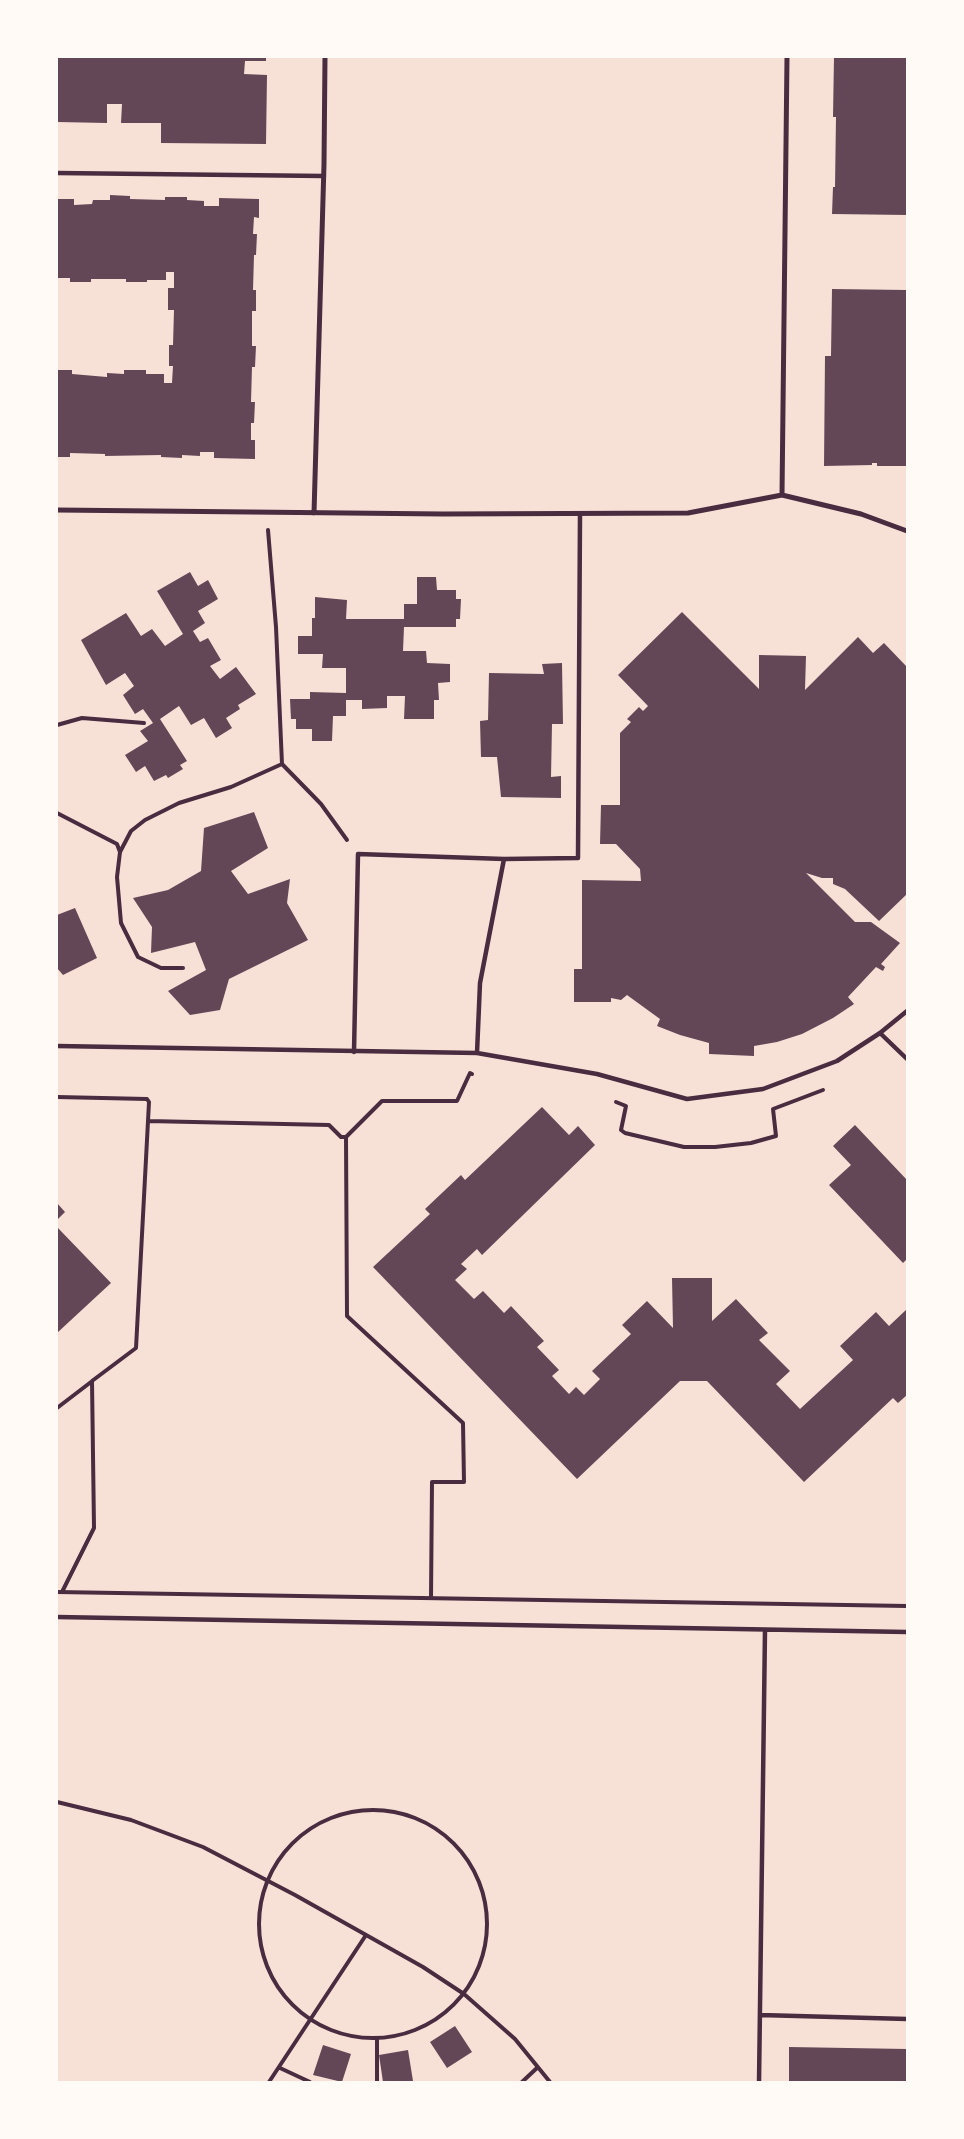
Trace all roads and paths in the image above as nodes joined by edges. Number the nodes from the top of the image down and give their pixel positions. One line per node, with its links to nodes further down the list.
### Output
1 (325, 57): 4 (street)
2 (788, 57): 5 (street)
3 (57, 173): 4 (lane)
4 (324, 176): 8 (street)
5 (782, 495): 9 (street); 10 (street)
6 (57, 510): 7 (street)
7 (267, 512): 8 (street); 13 (path)
8 (314, 513): 9 (street)
9 (580, 514): 17 (lane)
10 (907, 531)
11 (144, 723): 12 (path)
12 (57, 725)
13 (282, 764): 15 (path); 16 (path)
14 (57, 813): 15 (path)
15 (120, 852): 18 (path)
16 (358, 854): 17 (lane); 22 (lane)
17 (504, 859): 23 (lane)
18 (183, 968)
19 (907, 1011): 20 (lane)
20 (880, 1033): 23 (lane); 24 (lane)
21 (57, 1046): 22 (lane)
22 (354, 1052): 23 (lane)
23 (477, 1053)
24 (907, 1059)
25 (480, 1074): 30 (path)
26 (832, 1086): 28 (path)
27 (57, 1097): 29 (path)
28 (610, 1100)
29 (148, 1121): 30 (path); 31 (path)
30 (346, 1137): 34 (path)
31 (92, 1381): 32 (path); 33 (path)
32 (57, 1408)
33 (59, 1592): 34 (path)
34 (431, 1598): 35 (path)
35 (907, 1606)
36 (57, 1617): 37 (lane)
37 (765, 1630): 38 (lane); 43 (lane)
38 (907, 1632)
39 (57, 1802): 40 (path)
40 (267, 1880): 41 (path); 42 (path); 45 (path)
41 (366, 1935): 42 (path); 45 (path)
42 (464, 1995): 46 (path); 47 (path)
43 (760, 2015): 44 (lane); 54 (lane)
44 (907, 2019)
45 (310, 2020): 46 (path); 48 (path)
46 (377, 2039): 51 (path)
47 (538, 2067): 52 (path); 53 (path)
48 (280, 2068): 49 (path); 50 (path)
49 (269, 2082)
50 (310, 2082)
51 (377, 2082)
52 (522, 2082)
53 (550, 2082)
54 (759, 2082)

